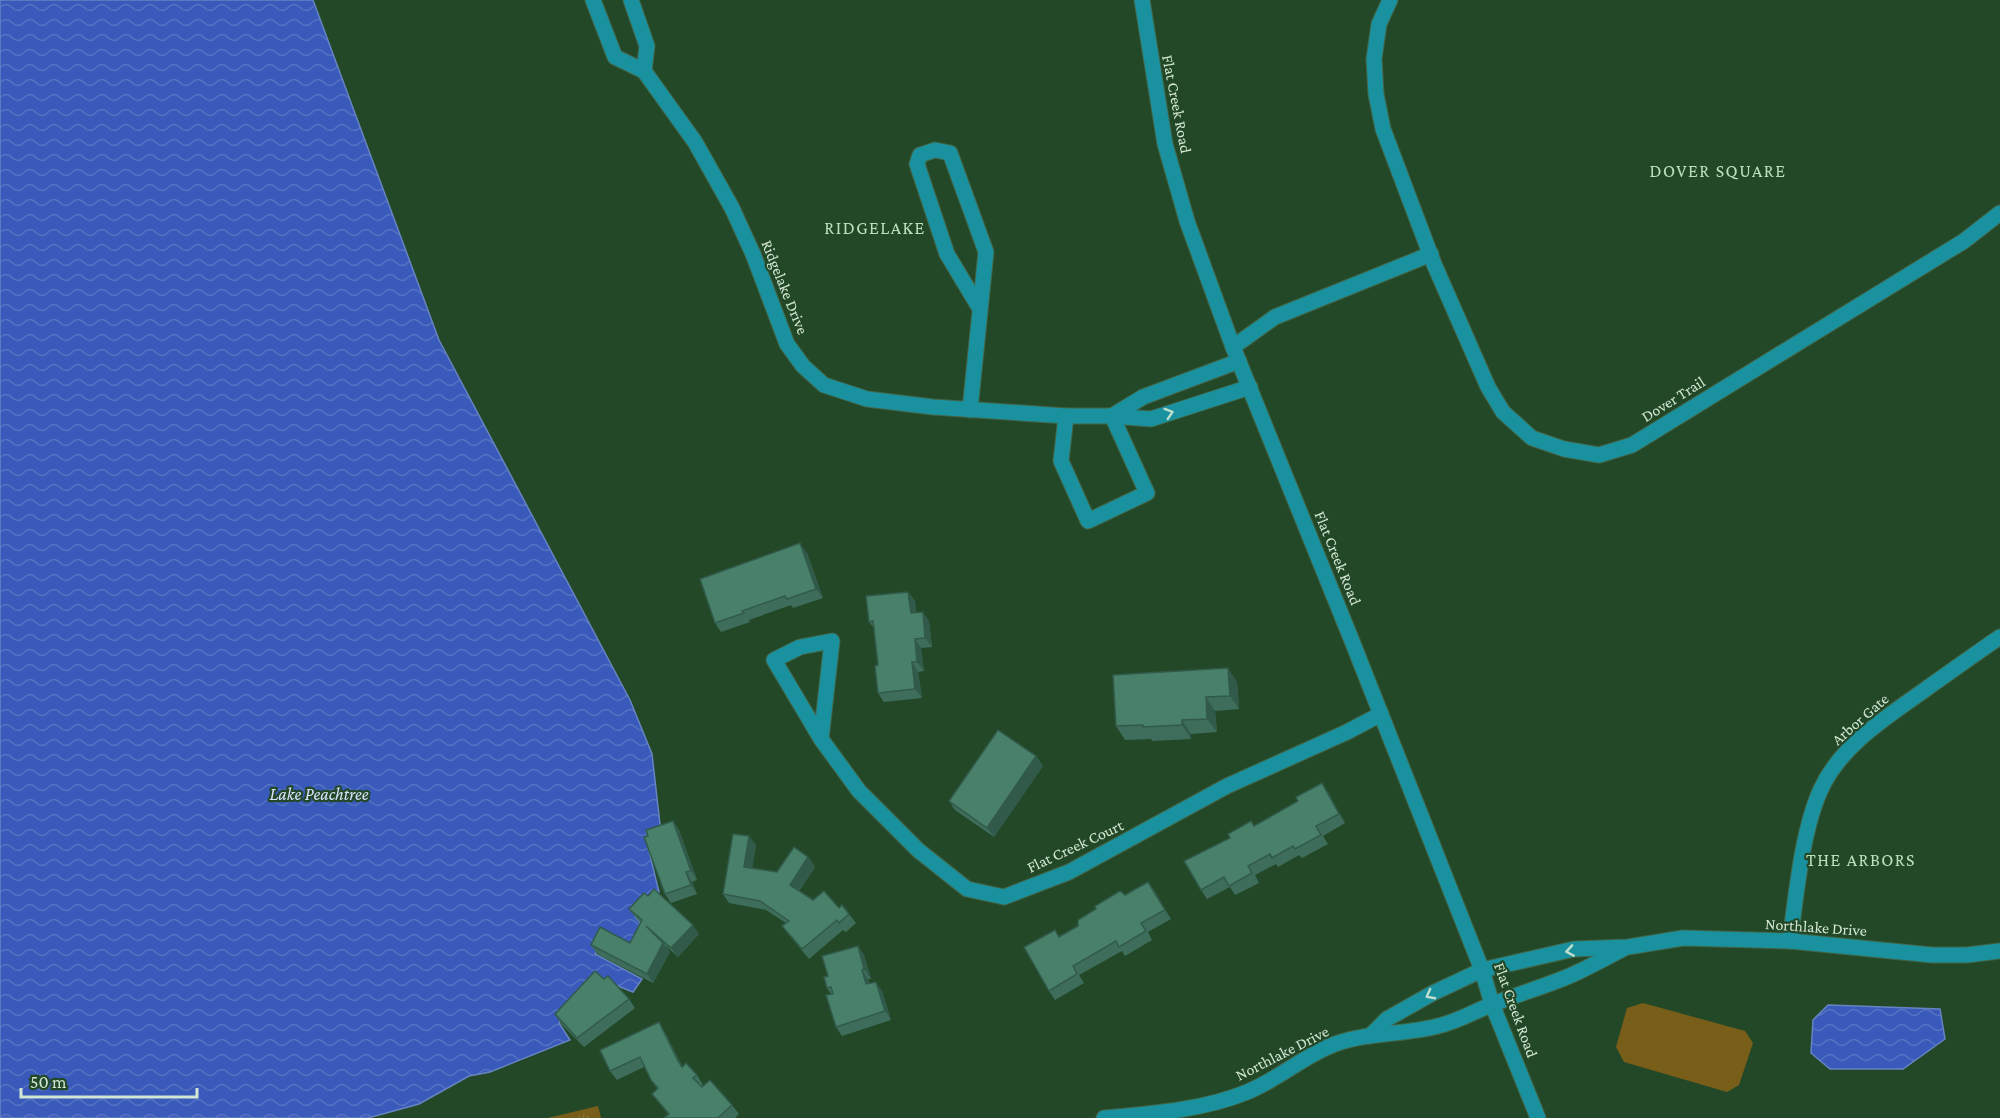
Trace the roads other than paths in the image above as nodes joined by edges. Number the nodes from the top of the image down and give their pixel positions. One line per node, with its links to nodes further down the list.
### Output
1 (593, 0): 5 (street, Ridgelake Drive)
2 (631, 0): 5 (street)
3 (1142, 0): 9 (street, Flat Creek Road)
4 (1390, 0): 7 (street, Dover Trail)
5 (644, 71): 11 (street, Ridgelake Drive)
6 (2000, 213): 7 (street, Dover Trail)
7 (1431, 254): 9 (street)
8 (980, 309): 8 (street); 11 (street)
9 (1236, 354): 10 (street, Flat Creek Road); 13 (street)
10 (1250, 387): 13 (street, Ridgelake Drive, one-way to 10); 15 (street, Flat Creek Road)
11 (970, 410): 12 (street, Ridgelake Drive)
12 (1066, 416): 13 (street, Ridgelake Drive); 13 (street)
13 (1112, 416)
14 (2000, 637): 17 (street, Arbor Gate)
15 (1381, 714): 16 (street, Flat Creek Court); 20 (street, Flat Creek Road)
16 (821, 739): 16 (street, Flat Creek Court)
17 (1790, 941): 18 (street, Northlake Drive); 19 (street, Northlake Drive)
18 (1628, 946): 20 (street, Northlake Drive, one-way to 20); 21 (street, Northlake Drive)
19 (2000, 951)
20 (1482, 970): 21 (street, Flat Creek Road); 22 (street, Northlake Drive, one-way to 22)
21 (1492, 1004): 22 (street, Northlake Drive); 25 (street, Flat Creek Road)
22 (1370, 1036): 23 (street, Northlake Drive)
23 (1147, 1116): 24 (street, Northlake Drive)
24 (1104, 1118)
25 (1538, 1118)

